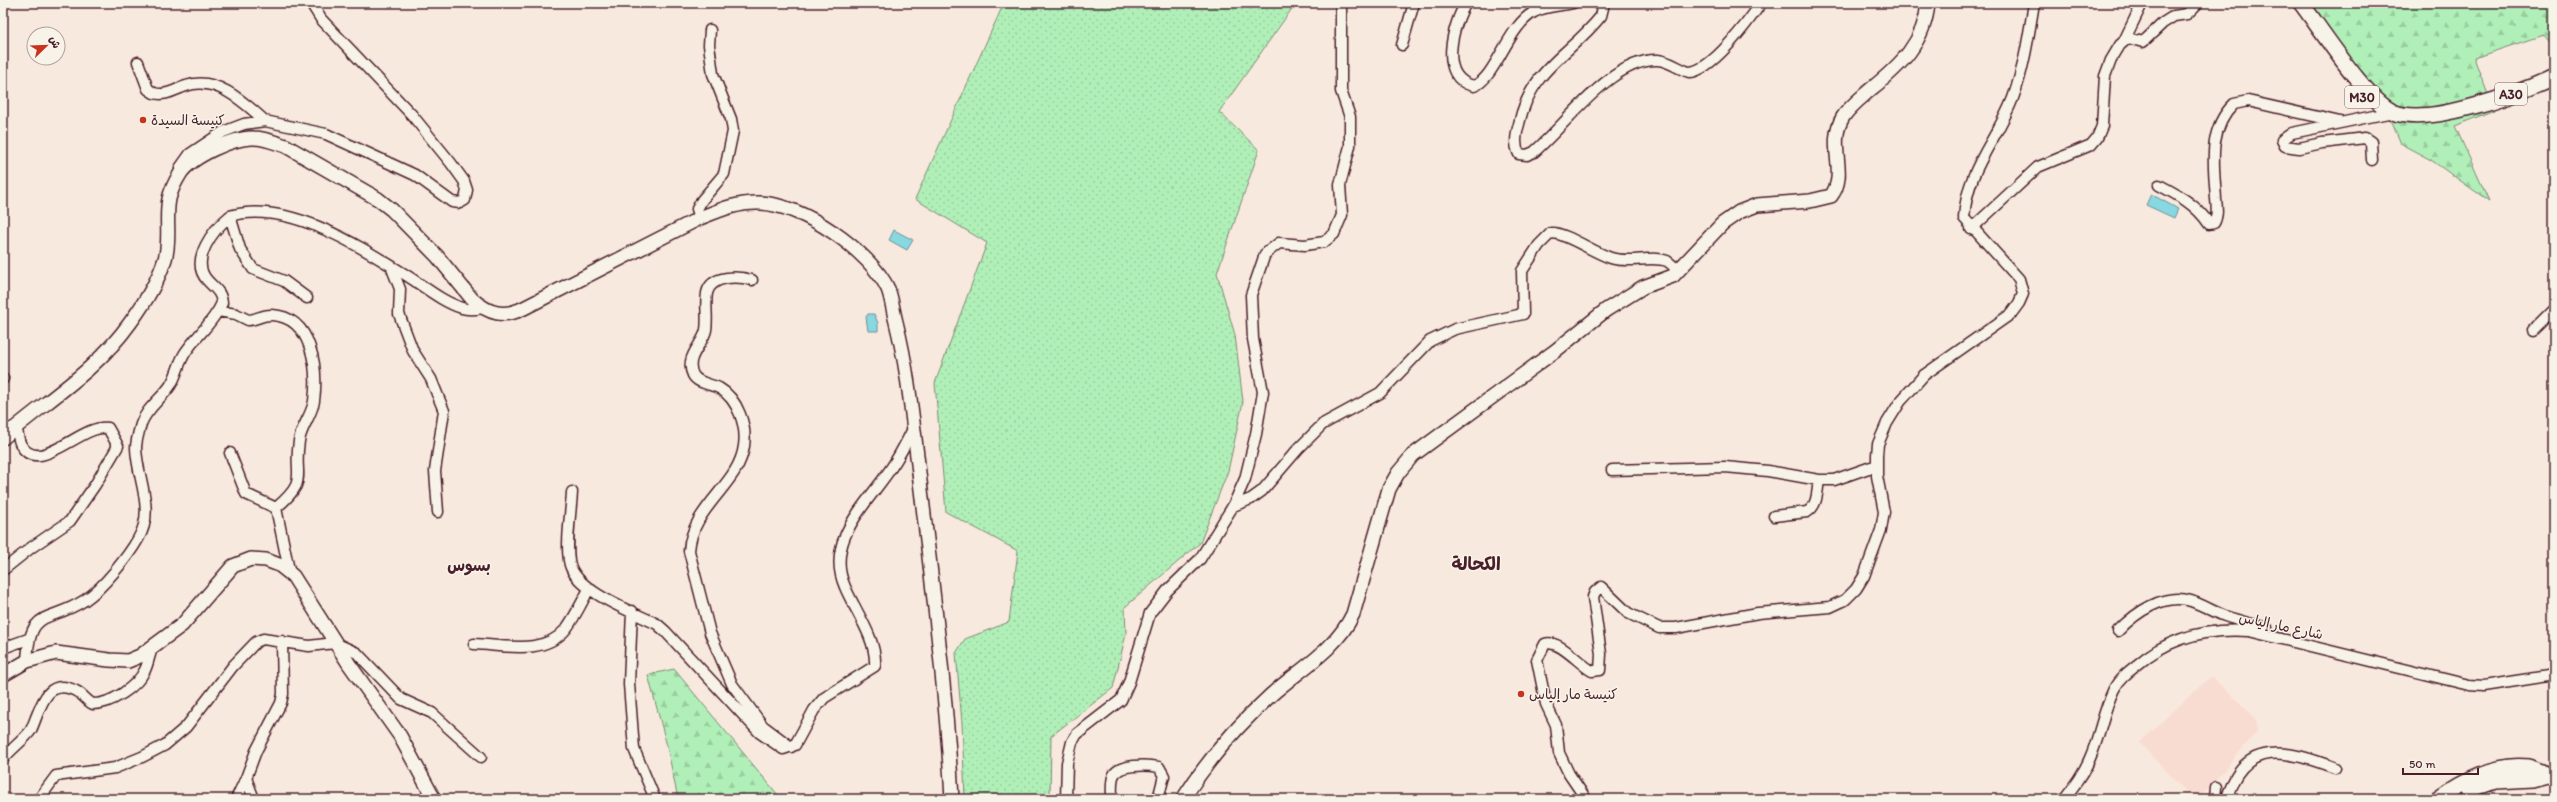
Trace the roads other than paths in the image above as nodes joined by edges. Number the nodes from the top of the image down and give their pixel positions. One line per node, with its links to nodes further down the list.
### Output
1 (311, 3): 21 (street)
2 (1341, 3): 46 (street)
3 (1414, 3): 16 (street)
4 (1466, 3): 5 (street)
5 (1573, 3)
6 (1598, 3): 7 (street)
7 (1761, 3)
8 (1928, 3): 30 (main road)
9 (2034, 3): 28 (street)
10 (2198, 3): 15 (street)
11 (2291, 3): 20 (highway, M30)
12 (2301, 3): 20 (highway, M30)
13 (2140, 8): 15 (street)
14 (710, 30): 27 (street)
15 (2124, 40): 28 (street)
16 (1402, 45)
17 (138, 62): 21 (street)
18 (2554, 77): 19 (highway, A30)
19 (2467, 107): 20 (highway, M30)
20 (2387, 114): 22 (street)
21 (265, 121): 24 (street)
22 (2340, 122): 23 (street); 25 (street)
23 (2372, 160)
24 (180, 173): 33 (main road); 37 (main road)
25 (2159, 185)
26 (230, 216): 29 (street); 32 (street); 35 (street)
27 (700, 218): 33 (main road); 38 (main road)
28 (1971, 229): 42 (street)
29 (391, 266): 33 (street); 48 (street)
30 (1679, 271): 46 (street); 81 (main road)
31 (752, 280): 65 (street)
32 (307, 298)
33 (483, 308)
34 (2554, 309): 36 (street)
35 (218, 311): 47 (street); 56 (street)
36 (2533, 330)
37 (16, 426): 39 (street); 40 (main road); 50 (street)
38 (914, 427): 65 (street); 77 (main road)
39 (3, 430)
40 (3, 438)
41 (230, 453): 47 (street)
42 (1877, 465): 44 (street); 82 (street)
43 (1612, 470): 44 (street)
44 (1819, 480): 49 (street)
45 (572, 492): 52 (street)
46 (1233, 506): 78 (street)
47 (276, 508): 51 (street)
48 (438, 512)
49 (1774, 516)
50 (3, 570)
51 (294, 576): 58 (main road); 61 (main road)
52 (589, 589): 53 (street); 59 (street)
53 (632, 611): 65 (street); 76 (street)
54 (2118, 631): 55 (street)
55 (2283, 638): 64 (street, شارع مار إلياس); 83 (street, شارع مار إلياس)
56 (28, 639): 60 (street); 62 (street)
57 (282, 641): 58 (street); 70 (street); 72 (street)
58 (335, 643): 66 (street); 75 (main road)
59 (474, 644)
60 (3, 648)
61 (152, 649): 62 (main road); 67 (street)
62 (27, 661): 63 (main road)
63 (3, 675)
64 (2554, 675)
65 (791, 747)
66 (481, 758)
67 (3, 759)
68 (2336, 768): 85 (street)
69 (2550, 776): 86 (highway); 87 (highway)
70 (246, 778): 73 (street); 74 (street)
71 (2216, 787): 84 (street)
72 (39, 799)
73 (236, 799)
74 (254, 799)
75 (434, 799)
76 (655, 799)
77 (952, 799)
78 (1066, 799)
79 (1112, 799): 80 (street)
80 (1158, 799)
81 (1183, 799)
82 (1586, 799)
83 (2064, 799)
84 (2215, 799)
85 (2227, 799)
86 (2438, 799)
87 (2452, 799)

